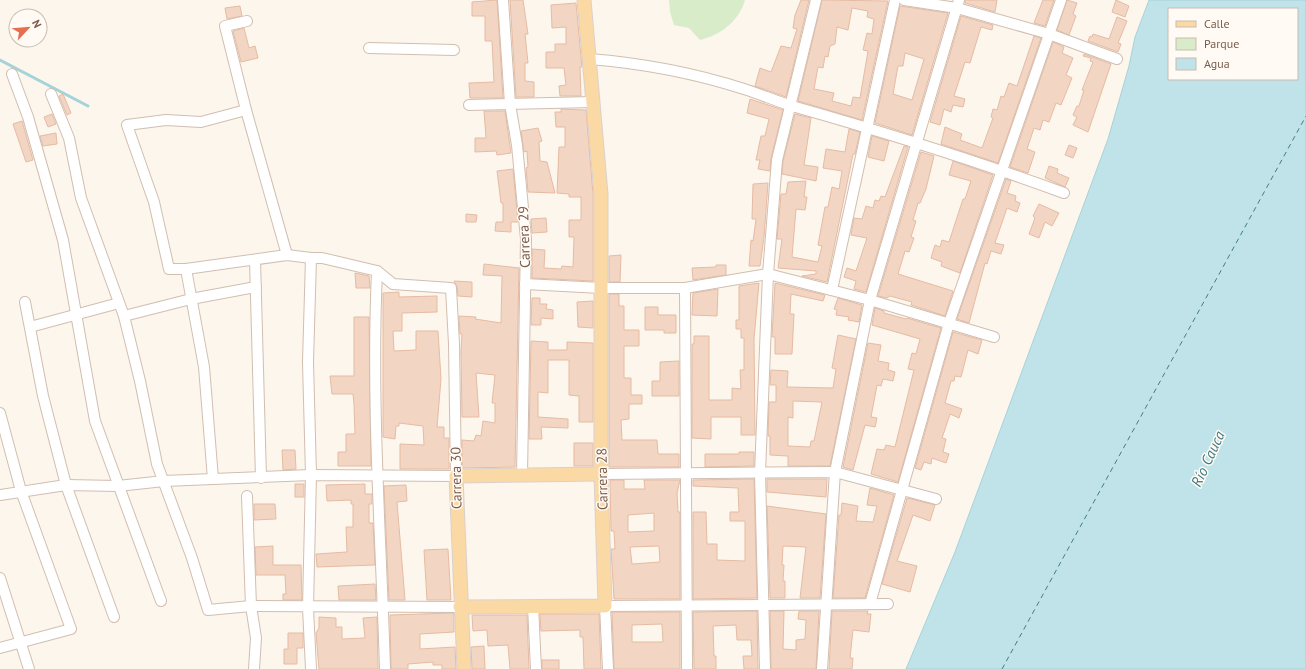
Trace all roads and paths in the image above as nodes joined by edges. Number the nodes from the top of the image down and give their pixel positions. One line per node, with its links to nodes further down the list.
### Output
1 (503, 0): 17 (street, Carrera 29)
2 (584, 0): 12 (main road, Carrera 28)
3 (816, 0): 19 (street)
4 (895, 0): 21 (street)
5 (904, 0): 7 (street)
6 (1061, 0): 9 (street)
7 (958, 4): 9 (street); 22 (street)
8 (247, 21): 20 (street)
9 (1049, 34): 13 (street); 23 (street)
10 (369, 48): 11 (street)
11 (454, 50)
12 (589, 59): 16 (main road, Carrera 28); 19 (street)
13 (1118, 59)
14 (12, 74): 40 (street)
15 (51, 94): 39 (street)
16 (593, 102): 17 (street); 33 (main road, Carrera 28)
17 (510, 104): 18 (street); 31 (street, Carrera 29)
18 (469, 105)
19 (790, 105): 21 (street); 30 (street)
20 (246, 110): 25 (street); 28 (street)
21 (868, 127): 22 (street); 35 (street)
22 (917, 143): 23 (street); 37 (street)
23 (1002, 170): 24 (street); 42 (street)
24 (1064, 193)
25 (287, 255): 26 (street); 27 (street)
26 (311, 258): 29 (street); 50 (street)
27 (255, 260): 28 (street); 32 (street)
28 (186, 269): 36 (street)
29 (377, 271): 52 (street); 53 (street, Carrera 30)
30 (768, 274): 34 (street); 35 (street); 47 (street)
31 (525, 284): 33 (street); 51 (street, Carrera 29)
32 (256, 287): 36 (street); 54 (street)
33 (601, 288): 34 (street); 48 (main road, Carrera 28)
34 (685, 288): 49 (street)
35 (832, 290): 37 (street)
36 (191, 299): 41 (street); 55 (street)
37 (870, 300): 42 (street); 46 (street)
38 (25, 302): 43 (street)
39 (119, 303): 40 (street); 41 (street)
40 (77, 314): 43 (street); 58 (street)
41 (124, 316): 56 (street)
42 (949, 323): 44 (street); 59 (street)
43 (30, 327): 57 (street)
44 (994, 337)
45 (0, 413): 60 (street)
46 (835, 472): 47 (street); 59 (street); 66 (street)
47 (760, 473): 49 (street); 70 (street)
48 (601, 474): 49 (street); 51 (main road); 73 (main road, Carrera 28)
49 (686, 474): 69 (street)
50 (311, 475): 52 (street); 54 (street); 76 (street)
51 (522, 475): 53 (main road)
52 (377, 476): 53 (street); 74 (street)
53 (456, 476): 75 (main road, Carrera 30)
54 (260, 478): 55 (street)
55 (213, 480): 56 (street)
56 (164, 481): 58 (street); 71 (street)
57 (66, 485): 58 (street); 60 (street); 77 (street)
58 (118, 486): 65 (street)
59 (902, 490): 63 (street); 67 (street)
60 (21, 491): 61 (street); 78 (street)
61 (0, 494)
62 (247, 496): 71 (street)
63 (936, 499)
64 (0, 578): 78 (street)
65 (162, 601)
66 (826, 604): 67 (street); 70 (street); 89 (street)
67 (870, 604): 68 (street)
68 (888, 604)
69 (687, 605): 70 (street); 73 (street); 87 (street)
70 (764, 605): 88 (street)
71 (251, 606): 76 (street); 81 (street)
72 (533, 606): 73 (main road); 75 (main road); 85 (street)
73 (605, 606): 86 (street, Carrera 28)
74 (383, 607): 75 (street); 76 (street); 83 (street)
75 (460, 607): 84 (main road, Carrera 30)
76 (308, 608): 82 (street)
77 (114, 617)
78 (21, 643): 79 (street); 80 (street)
79 (0, 648)
80 (29, 669)
81 (254, 669)
82 (311, 669)
83 (385, 669)
84 (464, 669)
85 (536, 669)
86 (608, 669)
87 (687, 669)
88 (765, 669)
89 (822, 669)

